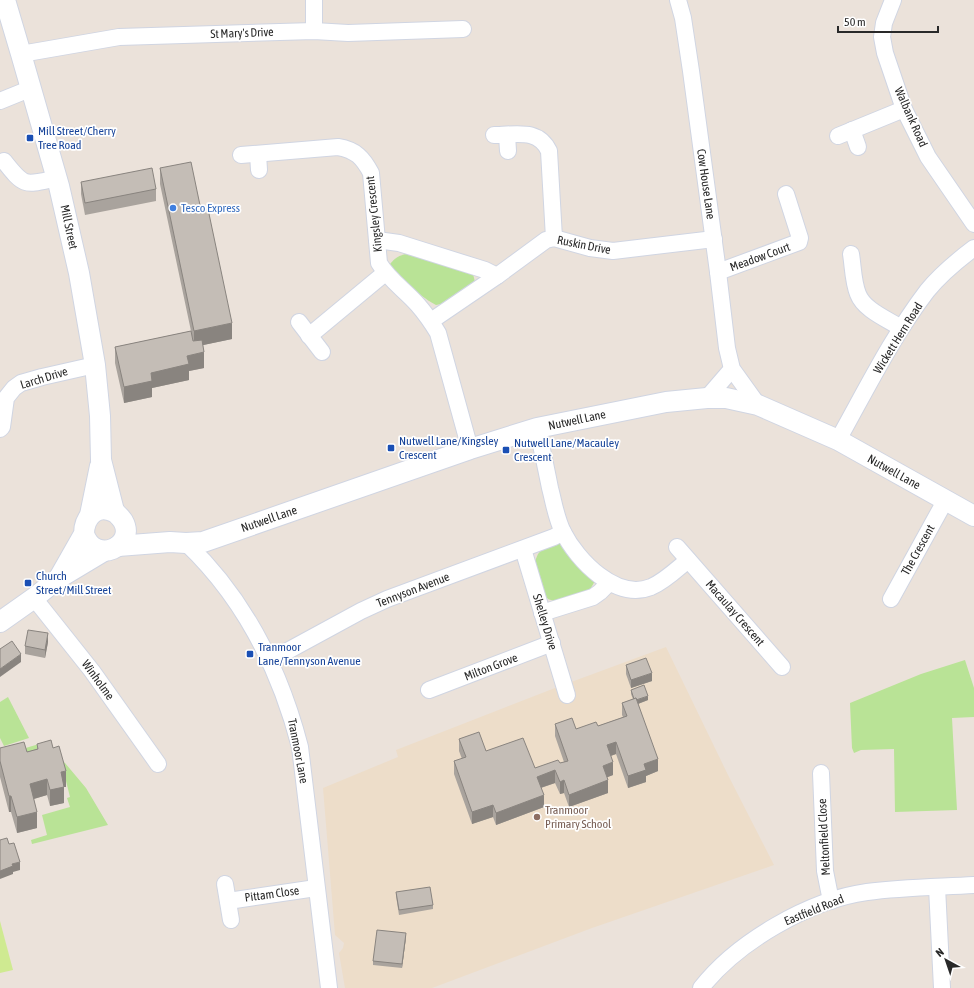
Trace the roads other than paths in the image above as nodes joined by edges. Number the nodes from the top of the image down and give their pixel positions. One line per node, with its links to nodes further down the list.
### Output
1 (4, 0): 7 (street, Mill Street)
2 (314, 0): 6 (street)
3 (678, 0): 19 (street, Cow House Lane)
4 (893, 0): 10 (street, Walbank Road)
5 (463, 30): 6 (street, St Mary's Drive)
6 (314, 31): 7 (street, St Mary's Drive)
7 (21, 54): 8 (street, Mill Street)
8 (32, 88): 9 (street); 15 (street, Mill Street)
9 (0, 101)
10 (904, 109): 12 (street); 17 (street, Walbank Road)
11 (503, 140): 18 (street)
12 (858, 147)
13 (241, 156): 20 (street, Kingsley Crescent)
14 (4, 161): 15 (street)
15 (57, 178): 31 (street, Mill Street)
16 (786, 194): 23 (street, Meadow Court)
17 (974, 224)
18 (554, 238): 19 (street, Ruskin Drive); 25 (street, Ruskin Drive)
19 (714, 239): 23 (street, Cow House Lane)
20 (377, 240): 24 (street, Kingsley Crescent); 25 (street)
21 (974, 248): 28 (street, Wickett Hern Road)
22 (851, 254): 28 (street)
23 (718, 272): 32 (street, Cow House Lane)
24 (385, 273): 26 (street, Kingsley Crescent); 29 (street)
25 (497, 276): 26 (street, Ruskin Drive)
26 (431, 321): 38 (street, Kingsley Crescent)
27 (299, 322): 29 (street)
28 (901, 328): 37 (street, Wickett Hern Road)
29 (309, 336): 30 (street)
30 (322, 352)
31 (95, 365): 36 (street, Larch Drive); 39 (street, Mill Street)
32 (732, 369): 33 (street); 34 (street, Cow House Lane)
33 (707, 398): 34 (street, Nutwell Lane); 35 (street, Nutwell Lane)
34 (758, 405): 37 (street, Nutwell Lane)
35 (538, 428): 38 (street, Nutwell Lane); 44 (street)
36 (0, 429)
37 (838, 440): 40 (street, Nutwell Lane)
38 (470, 449): 46 (street, Nutwell Lane)
39 (101, 460): 41 (street, Mill Street); 42 (street, Mill Street)
40 (945, 501): 43 (street, Nutwell Lane); 54 (street, The Crescent)
41 (117, 514): 42 (street); 46 (street, Nutwell Lane); 48 (street)
42 (90, 515): 45 (street)
43 (974, 516)
44 (563, 532): 49 (street, Tennyson Avenue); 52 (street)
45 (84, 534): 48 (street); 51 (street)
46 (178, 543): 48 (street, Nutwell Lane); 58 (street, Tranmoor Lane)
47 (677, 547): 50 (street, Macaulay Crescent)
48 (111, 549): 51 (street)
49 (523, 549): 55 (street, Shelley Drive); 58 (street, Tennyson Avenue)
50 (688, 560): 52 (street); 59 (street, Macaulay Crescent)
51 (59, 578): 53 (street)
52 (609, 583): 55 (street)
53 (34, 598): 56 (street); 62 (street, Winholme)
54 (890, 599)
55 (542, 613): 57 (street, Shelley Drive)
56 (0, 622)
57 (552, 643): 60 (street, Milton Grove); 61 (street, Shelley Drive)
58 (269, 661): 67 (street, Tranmoor Lane)
59 (782, 667)
60 (429, 690)
61 (567, 695)
62 (158, 764)
63 (821, 772): 69 (street, Meltonfield Close)
64 (225, 884): 68 (street, Pittam Close)
65 (974, 885): 66 (street, Eastfield Road)
66 (937, 887): 69 (street, Eastfield Road); 73 (street)
67 (316, 888): 68 (street, Pittam Close); 71 (street, Tranmoor Lane)
68 (228, 901): 70 (street, Pittam Close)
69 (831, 901): 72 (street, Eastfield Road)
70 (231, 920)
71 (329, 988)
72 (701, 988)
73 (942, 988)

